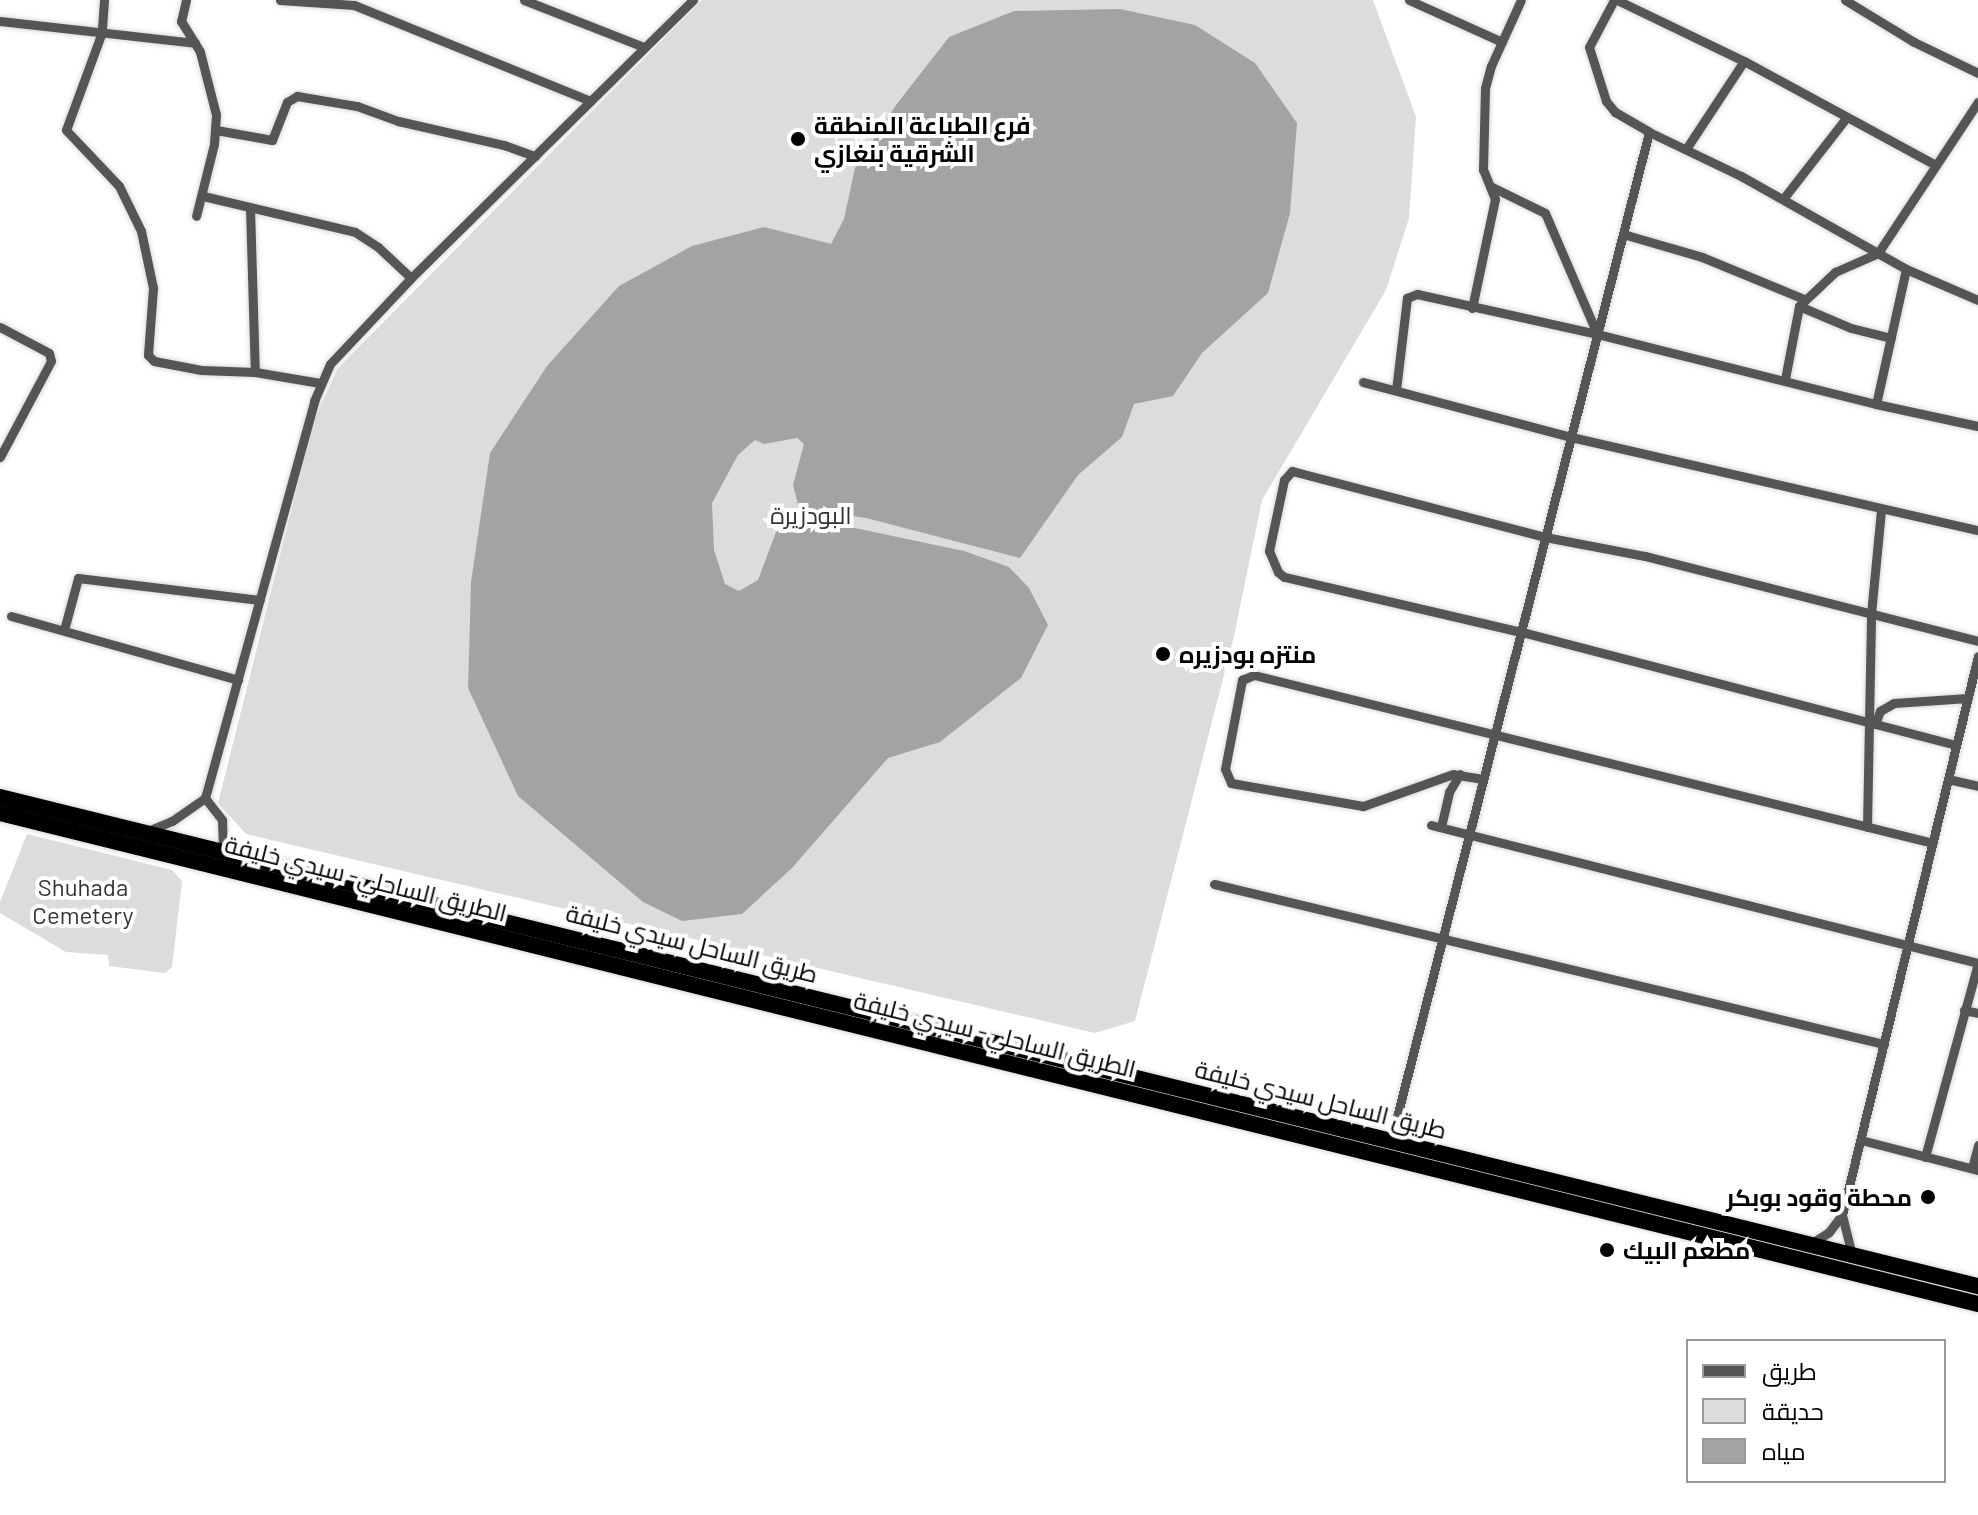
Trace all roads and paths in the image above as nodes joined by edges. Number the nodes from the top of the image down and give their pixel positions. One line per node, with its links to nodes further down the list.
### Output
1 (104, 0): 12 (street)
2 (186, 0): 14 (street)
3 (280, 0): 9 (street)
4 (524, 0): 15 (street)
5 (693, 0): 15 (street)
6 (1521, 0): 13 (street)
7 (1615, 0): 16 (street); 23 (street)
8 (1845, 0): 17 (street)
9 (342, 1): 18 (street)
10 (1414, 1): 13 (street)
11 (0, 21): 12 (street)
12 (102, 32): 14 (street); 42 (street)
13 (1502, 42): 27 (street)
14 (195, 43): 22 (street)
15 (644, 47): 18 (street)
16 (1744, 61): 21 (street); 24 (street)
17 (1978, 73)
18 (590, 101): 25 (street)
19 (1978, 102): 20 (street)
20 (1973, 117): 26 (street)
21 (1846, 118): 26 (street); 29 (street)
22 (216, 130): 25 (street); 28 (street)
23 (1649, 132): 24 (street); 32 (street)
24 (1686, 149): 29 (street)
25 (535, 156): 35 (street)
26 (1934, 164): 33 (street)
27 (1490, 186): 38 (street); 40 (street)
28 (203, 196): 30 (street); 31 (street)
29 (1783, 199): 33 (street)
30 (250, 208): 35 (street); 42 (street)
31 (196, 216)
32 (1623, 234): 37 (street); 40 (street)
33 (1878, 253): 34 (street); 37 (street)
34 (1906, 269): 36 (street); 41 (street)
35 (411, 278): 45 (street)
36 (1978, 300)
37 (1802, 303): 41 (street); 43 (street)
38 (1472, 308): 40 (street); 46 (street)
39 (0, 327): 50 (street)
40 (1597, 334): 43 (street); 49 (street)
41 (1891, 338): 47 (street)
42 (255, 372): 45 (street)
43 (1785, 379): 47 (street)
44 (1363, 382): 46 (street)
45 (320, 383): 54 (street)
46 (1396, 390): 49 (street)
47 (1876, 404): 48 (street)
48 (1978, 426)
49 (1571, 437): 51 (street); 53 (street)
50 (0, 457)
51 (1881, 510): 52 (street); 55 (street)
52 (1978, 530)
53 (1545, 537): 55 (street); 58 (street); 58 (street)
54 (260, 600): 57 (street); 61 (street)
55 (1871, 614): 59 (street); 63 (street)
56 (11, 616): 57 (street)
57 (64, 630): 61 (street)
58 (1521, 632): 63 (street); 64 (street)
59 (1978, 641)
60 (1978, 660): 62 (street)
61 (238, 680): 71 (street)
62 (1968, 698): 63 (street); 65 (street)
63 (1872, 723): 65 (street); 73 (street)
64 (1494, 736): 66 (street); 67 (street); 73 (street)
65 (1956, 745): 68 (street)
66 (1460, 774): 67 (street); 75 (street)
67 (1483, 779): 75 (street)
68 (1948, 779): 69 (street); 76 (street)
69 (1978, 786)
70 (0, 797): 74 (highway, طريق الساحل سيدي خليفة)
71 (205, 798): 74 (street); 77 (street)
72 (0, 813): 85 (highway, الطريق الساحلي- سيدي خليفة)
73 (1867, 827): 76 (street)
74 (144, 833): 77 (highway, طريق الساحل سيدي خليفة)
75 (1469, 833): 79 (street); 80 (street)
76 (1933, 843): 80 (street)
77 (223, 851): 85 (highway, طريق الساحل سيدي خليفة)
78 (1214, 884): 79 (street)
79 (1442, 938): 84 (street); 86 (street)
80 (1909, 944): 81 (street); 84 (street)
81 (1978, 963): 82 (street)
82 (1964, 1010): 83 (street); 89 (street)
83 (1978, 1013)
84 (1884, 1044): 87 (street)
85 (1277, 1121): 86 (highway, طريق الساحل سيدي خليفة); 95 (highway, الطريق الساحلي- سيدي خليفة)
86 (1391, 1140): 92 (highway, طريق الساحل سيدي خليفة)
87 (1861, 1140): 89 (street); 91 (street)
88 (1978, 1145): 90 (street)
89 (1925, 1157): 90 (street)
90 (1975, 1169)
91 (1842, 1215): 92 (street); 93 (street)
92 (1810, 1244): 93 (highway, طريق الساحل سيدي خليفة)
93 (1852, 1255): 94 (highway, طريق الساحل سيدي خليفة)
94 (1978, 1286)
95 (1978, 1304)

